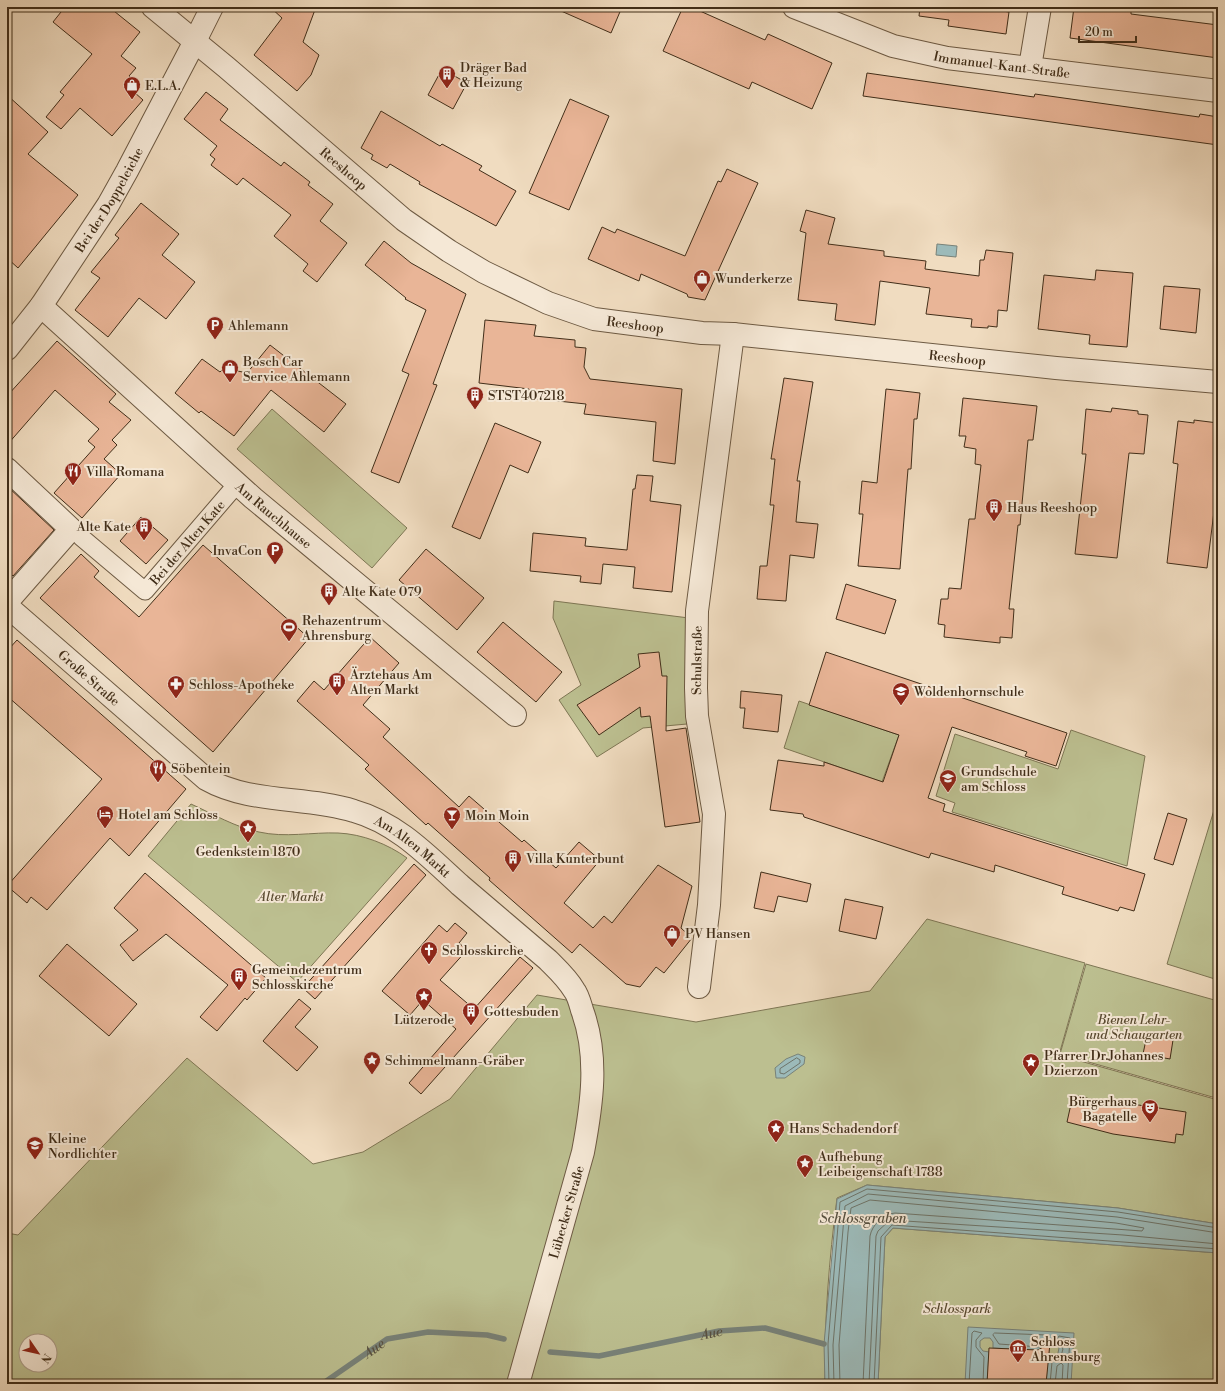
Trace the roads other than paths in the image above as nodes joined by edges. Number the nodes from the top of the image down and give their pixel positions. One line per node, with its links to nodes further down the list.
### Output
1 (153, 7): 5 (street, Reeshoop)
2 (212, 7): 5 (street, Bei der Doppeleiche)
3 (794, 7): 6 (street, Immanuel-Kant-Straße)
4 (1040, 7): 6 (street)
5 (195, 41): 8 (street, Bei der Doppeleiche); 9 (street, Reeshoop)
6 (1030, 67): 7 (street, Immanuel-Kant-Straße)
7 (1218, 91)
8 (41, 306): 10 (street, Bei der Doppeleiche); 13 (street, Am Rauchhause)
9 (733, 334): 11 (street, Reeshoop); 19 (street, Schulstraße)
10 (7, 349)
11 (1218, 382)
12 (7, 469): 15 (street)
13 (237, 484): 14 (street, Bei der Alten Kate); 17 (street, Am Rauchhause)
14 (81, 536)
15 (7, 602)
16 (7, 606): 18 (street, Große Straße)
17 (515, 715)
18 (171, 750): 20 (street, Am Alten Markt)
19 (698, 987)
20 (591, 1037): 21 (street, Lübecker Straße)
21 (519, 1383)

